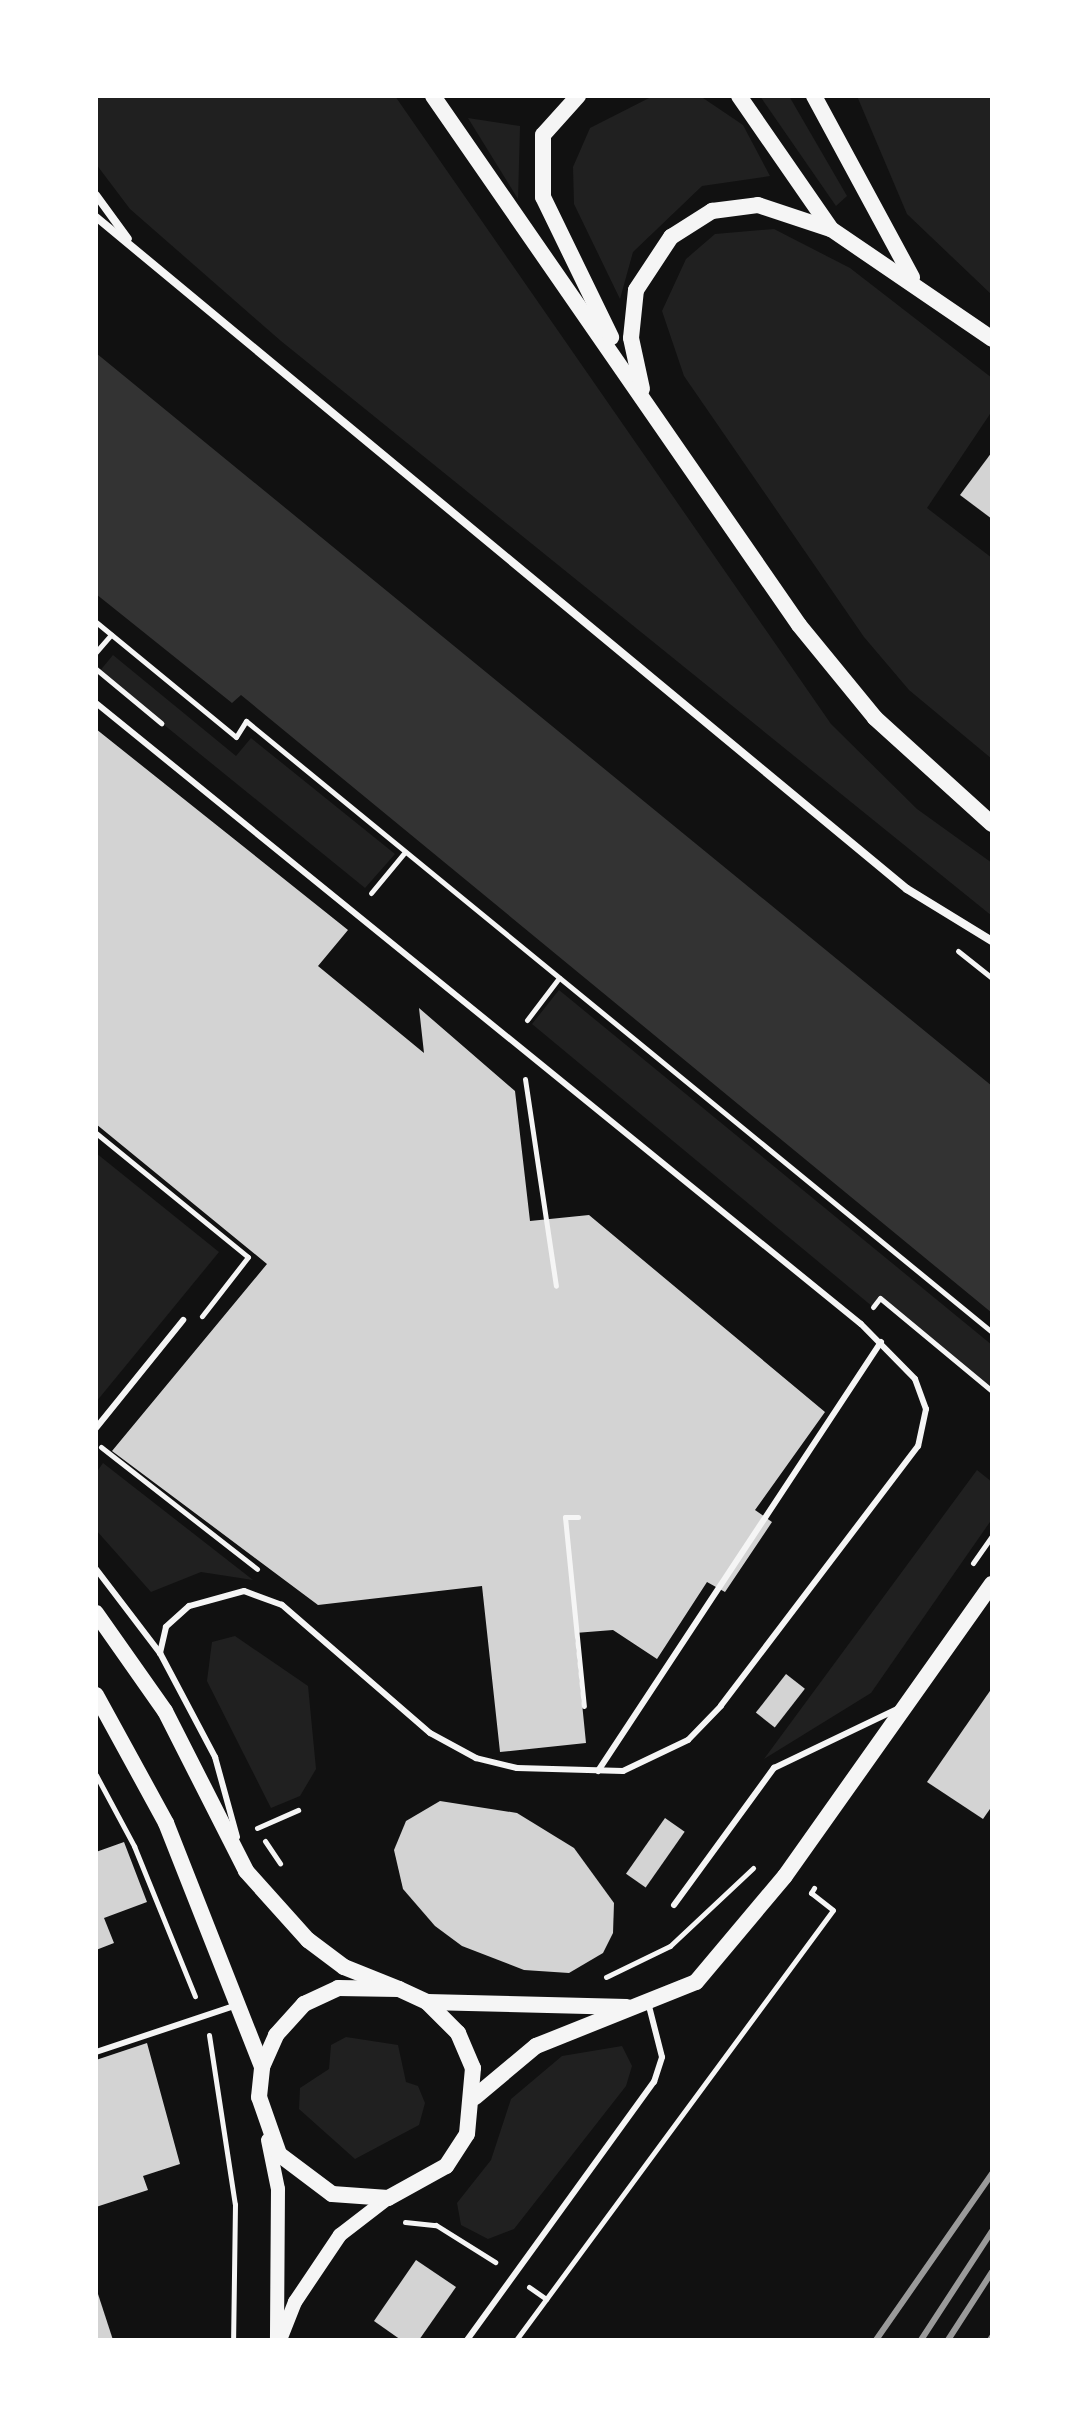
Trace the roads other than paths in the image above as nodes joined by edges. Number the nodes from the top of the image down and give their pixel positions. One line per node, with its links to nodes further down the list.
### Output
1 (433, 96): 11 (main road)
2 (578, 96): 11 (main road)
3 (739, 96): 7 (main road)
4 (814, 96): 9 (main road)
5 (96, 195): 8 (street)
6 (96, 217): 8 (street)
7 (831, 229): 9 (main road); 11 (main road)
8 (135, 249): 14 (street)
9 (913, 278): 10 (main road)
10 (992, 339)
11 (644, 399): 13 (main road)
12 (96, 703): 16 (lane)
13 (992, 824)
14 (992, 941)
15 (183, 1320): 17 (lane)
16 (881, 1342): 24 (lane); 24 (lane)
17 (96, 1428)
18 (96, 1569): 21 (lane)
19 (992, 1584): 23 (main road)
20 (96, 1613): 25 (main road)
21 (160, 1653): 24 (lane); 25 (lane)
22 (96, 1695): 29 (main road)
23 (906, 1705): 26 (lane); 30 (main road)
24 (598, 1771)
25 (246, 1871): 27 (main road)
26 (674, 1905)
27 (399, 1989): 28 (main road); 32 (main road)
28 (427, 2002): 30 (main road); 33 (main road)
29 (240, 2003): 31 (lane); 32 (main road)
30 (649, 2006): 33 (main road); 37 (lane)
31 (96, 2052)
32 (262, 2067): 34 (main road)
33 (475, 2097): 35 (main road)
34 (265, 2128): 35 (main road); 36 (street)
35 (388, 2198): 36 (street)
36 (278, 2340)
37 (467, 2340)

